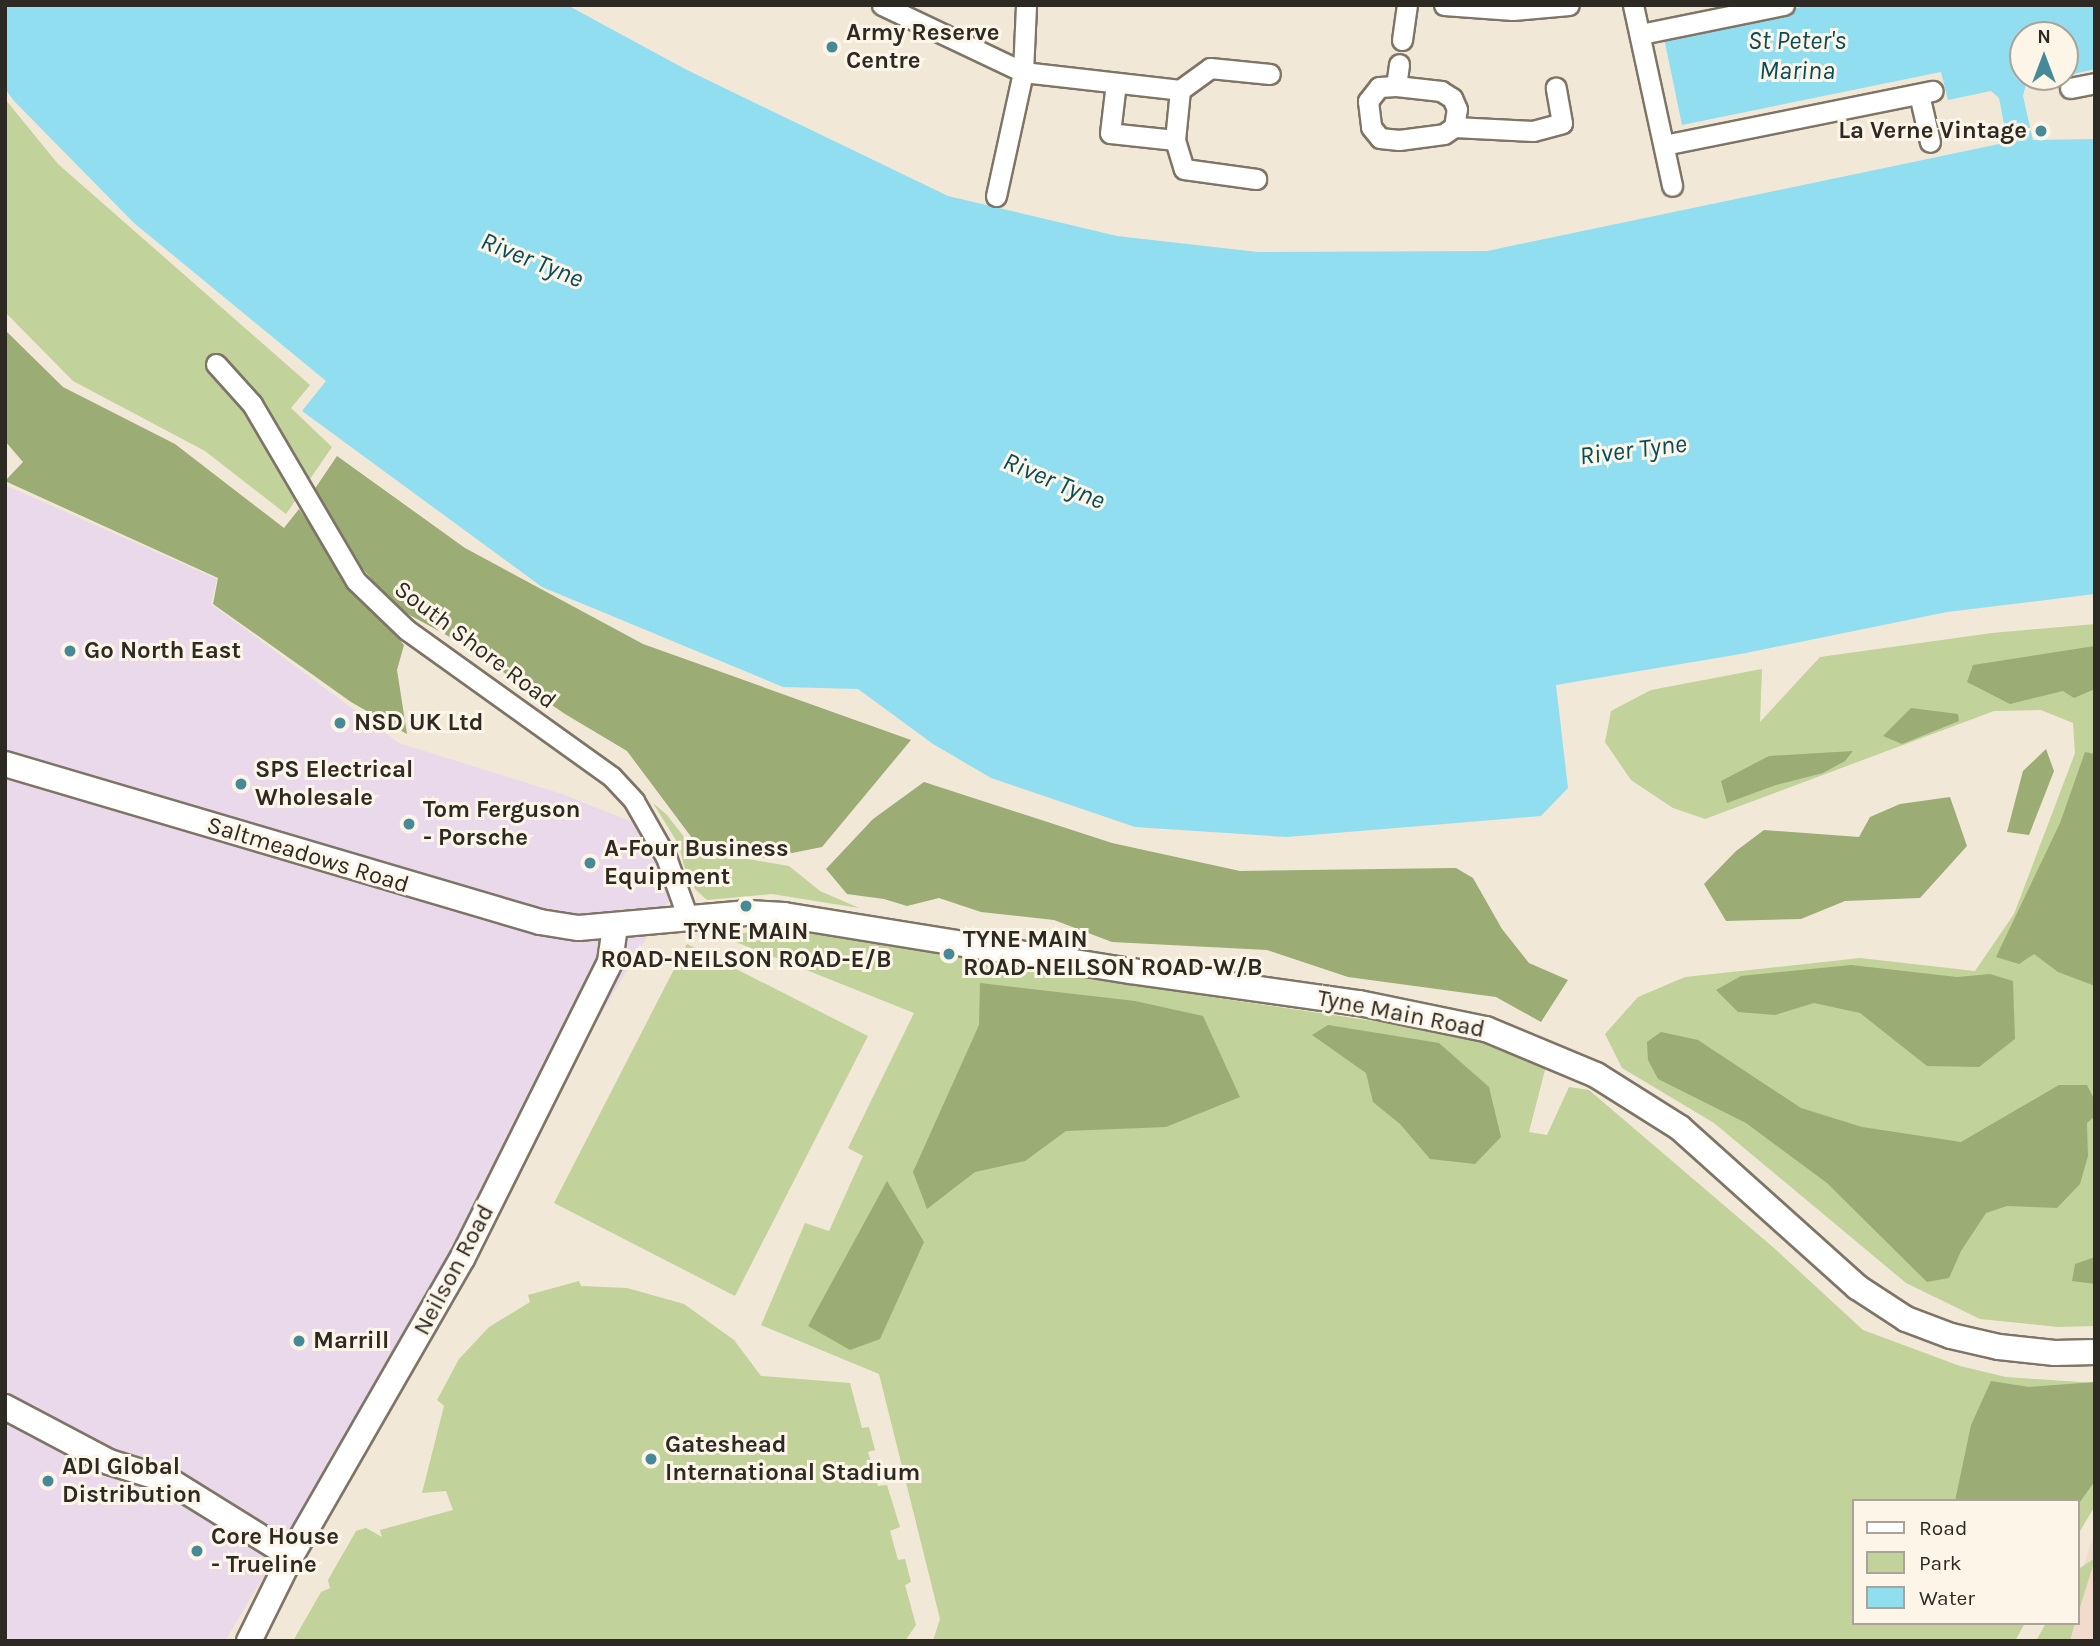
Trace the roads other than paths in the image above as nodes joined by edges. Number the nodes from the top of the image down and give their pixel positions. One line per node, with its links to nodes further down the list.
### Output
1 (882, 5): 11 (street)
2 (1027, 5): 11 (street)
3 (1407, 5): 9 (street)
4 (1444, 5): 5 (street)
5 (1569, 5)
6 (1633, 5): 8 (street)
7 (1783, 5): 8 (street)
8 (1641, 34): 20 (street)
9 (1402, 40)
10 (1399, 64): 14 (street)
11 (1023, 72): 13 (street); 23 (street)
12 (1270, 74): 16 (street)
13 (1116, 83): 16 (street); 18 (street)
14 (1396, 86): 17 (street); 17 (street)
15 (1556, 88): 17 (street)
16 (1180, 90): 18 (street)
17 (1454, 127)
18 (1175, 140): 21 (street)
19 (1930, 142): 20 (street)
20 (1664, 145): 22 (street)
21 (1256, 179)
22 (1672, 186)
23 (996, 196)
24 (216, 364): 26 (street, South Shore Road)
25 (5, 764): 27 (street, Saltmeadows Road)
26 (688, 918): 27 (street, Tyne Main Road); 28 (street, Tyne Main Road)
27 (615, 926): 30 (street, Neilson Road)
28 (2095, 1352)
29 (5, 1407): 30 (street)
30 (291, 1556): 31 (street, Neilson Road)
31 (249, 1641)

